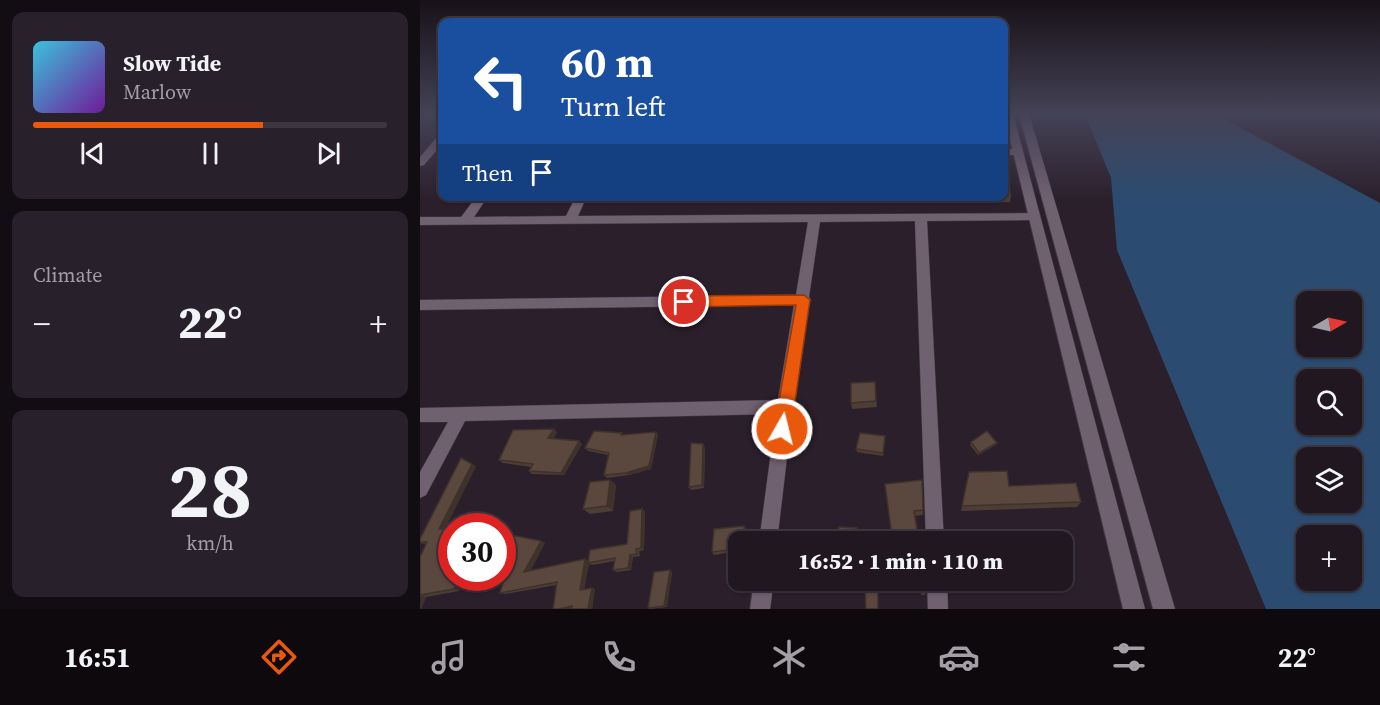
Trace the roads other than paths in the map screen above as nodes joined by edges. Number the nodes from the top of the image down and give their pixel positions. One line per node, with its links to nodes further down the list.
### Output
1 (1032, 142): 26 (street)
2 (438, 143): 4 (street)
3 (1011, 152): 7 (street)
4 (420, 163)
5 (479, 201): 12 (street)
6 (579, 201): 10 (street)
7 (1034, 216): 8 (street); 25 (street)
8 (921, 217): 9 (street); 20 (street)
9 (815, 218): 10 (street); 13 (street)
10 (570, 219): 12 (street)
11 (420, 220): 12 (street)
12 (465, 220)
13 (804, 300): 14 (street); 15 (street)
14 (420, 305)
15 (785, 407): 17 (street); 19 (street)
16 (420, 415): 17 (street)
17 (460, 415): 18 (street)
18 (420, 489)
19 (769, 531)
20 (935, 531)
21 (762, 591): 23 (street)
22 (937, 591): 24 (street)
23 (760, 609)
24 (938, 609)
25 (1134, 609)
26 (1164, 609)

